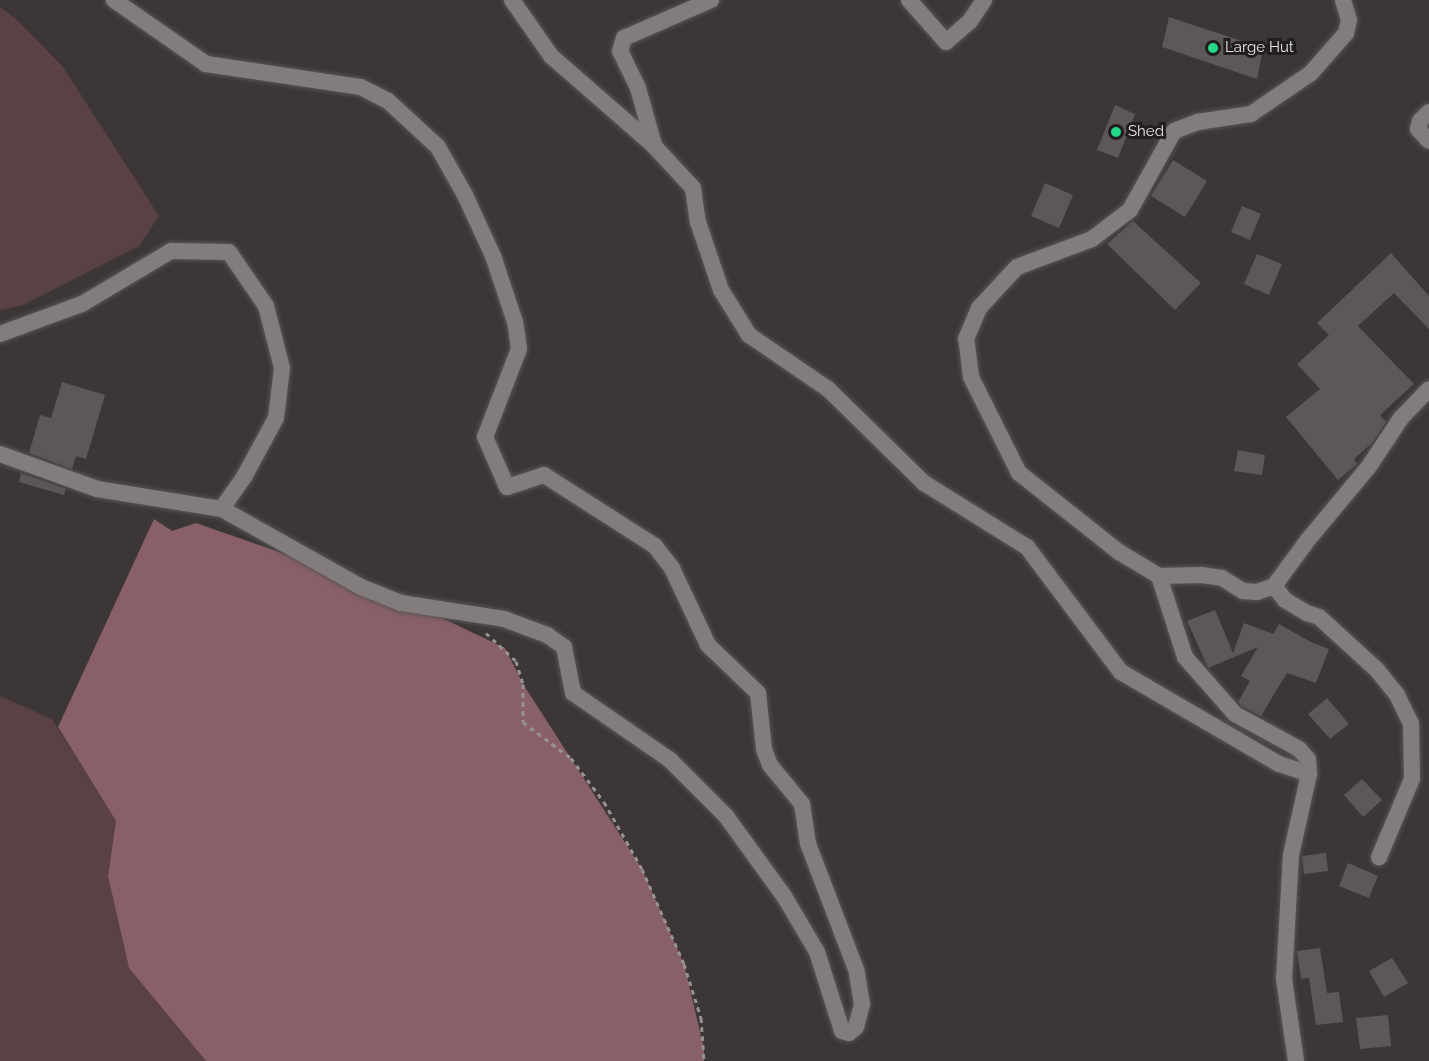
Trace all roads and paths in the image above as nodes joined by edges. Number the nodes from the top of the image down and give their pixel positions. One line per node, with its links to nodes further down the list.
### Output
1 (114, 0): 13 (street)
2 (512, 0): 9 (street)
3 (711, 0): 9 (street)
4 (909, 0): 5 (street)
5 (984, 0)
6 (1343, 0): 14 (street)
7 (1429, 112): 8 (street)
8 (1429, 141)
9 (654, 146): 17 (street)
10 (0, 334): 13 (street)
11 (1429, 389): 15 (street)
12 (0, 454): 13 (street)
13 (222, 509)
14 (1159, 576): 15 (street); 17 (street)
15 (1274, 586): 18 (street)
16 (486, 633): 19 (path)
17 (1309, 774): 20 (street)
18 (1379, 857)
19 (704, 1061)
20 (1296, 1061)

